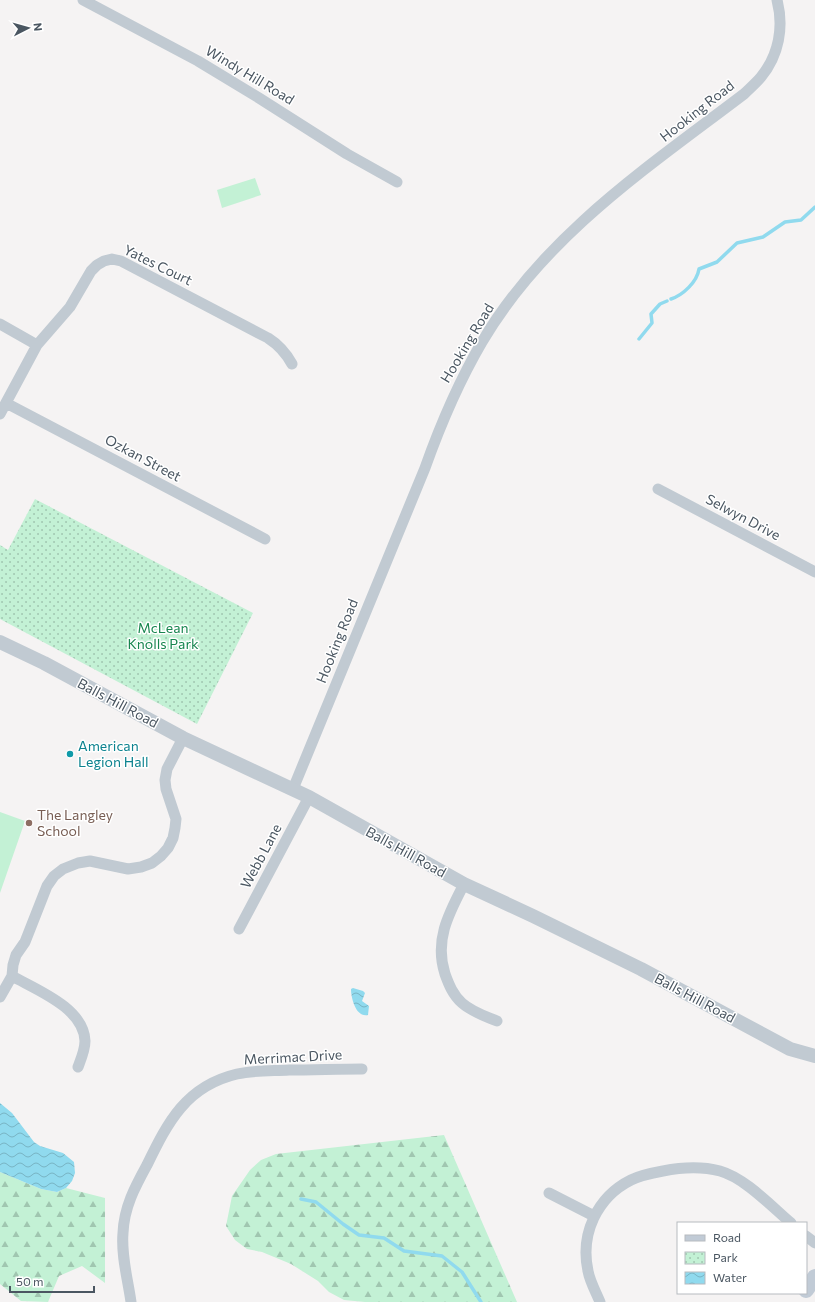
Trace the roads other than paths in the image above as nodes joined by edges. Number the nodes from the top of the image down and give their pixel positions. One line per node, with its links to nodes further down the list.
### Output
1 (83, 0): 3 (street, Windy Hill Road)
2 (777, 0): 14 (street, Hooking Road)
3 (397, 182)
4 (0, 324): 5 (street)
5 (37, 345): 6 (street, Yates Court); 7 (street, Yates Court)
6 (292, 364)
7 (6, 403): 8 (street, Yates Court); 10 (street, Ozkan Street)
8 (0, 414)
9 (658, 489): 11 (street, Selwyn Drive)
10 (265, 539)
11 (815, 572)
12 (0, 642): 13 (street, Balls Hill Road)
13 (183, 738): 14 (street, Balls Hill Road); 18 (street)
14 (293, 789): 15 (street, Balls Hill Road)
15 (309, 797): 16 (street, Balls Hill Road); 17 (street, Webb Lane)
16 (464, 884): 20 (street); 21 (street, Balls Hill Road)
17 (239, 929)
18 (12, 976): 19 (street); 22 (street)
19 (0, 996)
20 (497, 1021)
21 (815, 1056)
22 (78, 1067)
23 (362, 1069): 32 (street, Merrimac Drive)
24 (549, 1193): 25 (street)
25 (594, 1216): 26 (street); 33 (street)
26 (790, 1222)
27 (807, 1237): 28 (street)
28 (815, 1243)
29 (815, 1277): 30 (main road)
30 (807, 1289)
31 (803, 1294): 34 (main road)
32 (131, 1302)
33 (600, 1302)
34 (797, 1302)

